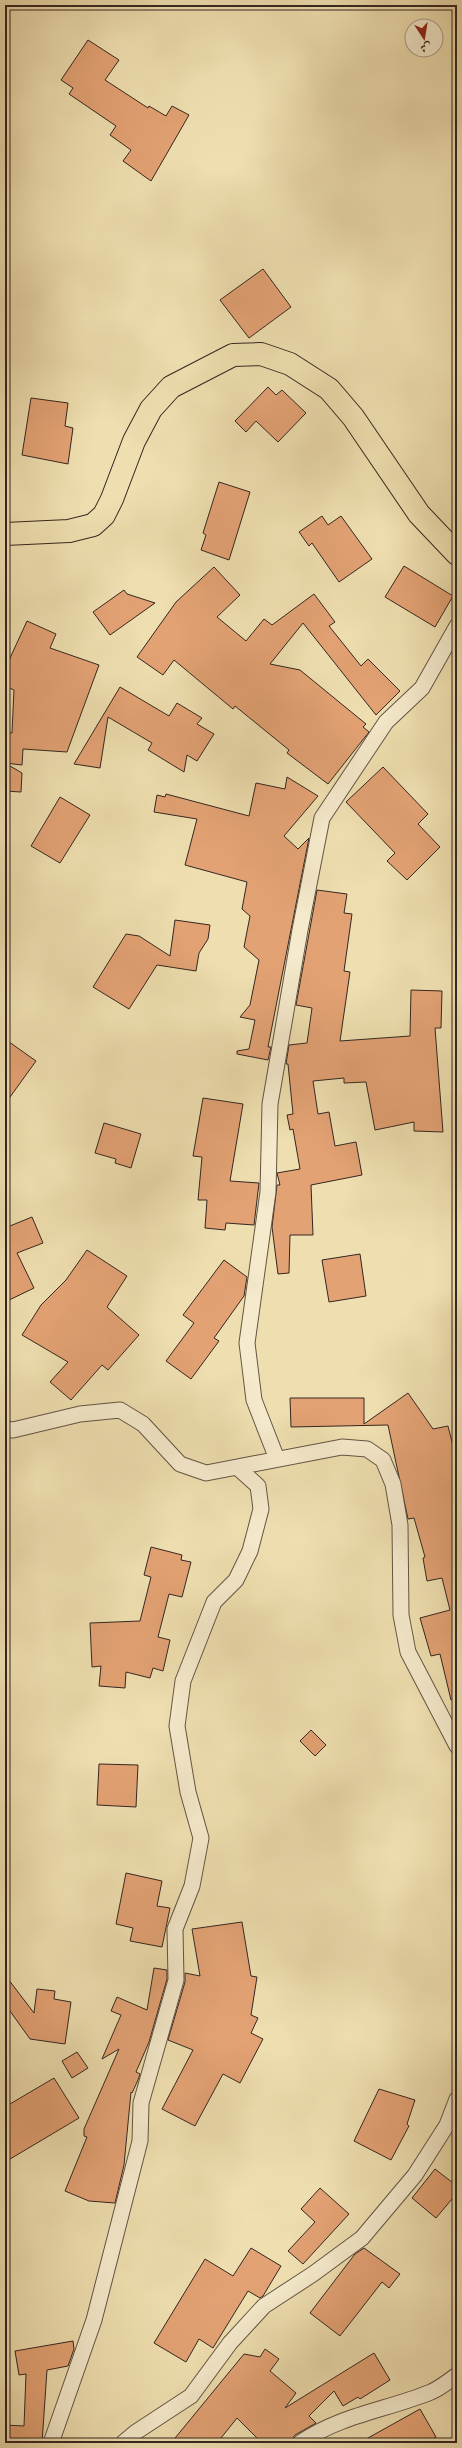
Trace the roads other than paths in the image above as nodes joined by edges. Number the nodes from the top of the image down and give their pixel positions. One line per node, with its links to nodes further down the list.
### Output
1 (5, 534): 2 (main road)
2 (457, 554)
3 (457, 626): 5 (street)
4 (5, 1429): 6 (street)
5 (277, 1459): 6 (street); 7 (street)
6 (238, 1468): 10 (street)
7 (457, 1746)
8 (457, 2099): 11 (street)
9 (457, 2375): 12 (street)
10 (51, 2443)
11 (123, 2443)
12 (300, 2443)

